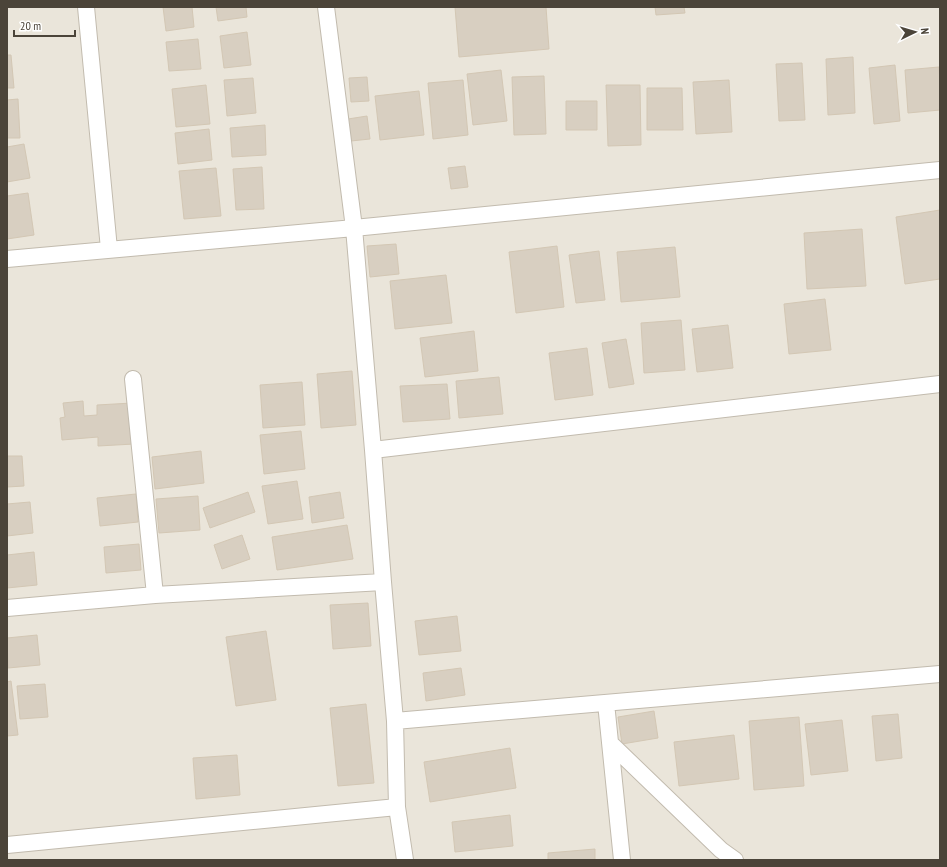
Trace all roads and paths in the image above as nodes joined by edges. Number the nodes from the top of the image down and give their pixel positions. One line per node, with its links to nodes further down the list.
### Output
1 (86, 7): 5 (street)
2 (326, 7): 4 (street)
3 (940, 170): 4 (street)
4 (354, 228): 5 (street); 9 (street)
5 (109, 249): 6 (street)
6 (7, 259)
7 (133, 379): 11 (street)
8 (940, 384): 9 (street)
9 (373, 450): 10 (street)
10 (383, 582): 11 (street); 15 (street)
11 (155, 595): 12 (street)
12 (7, 608)
13 (940, 674): 14 (street)
14 (606, 703): 15 (street); 16 (street)
15 (396, 721): 17 (street)
16 (610, 743): 20 (street); 21 (street)
17 (397, 807): 18 (street); 19 (street)
18 (7, 844)
19 (405, 860)
20 (622, 860)
21 (735, 860)

